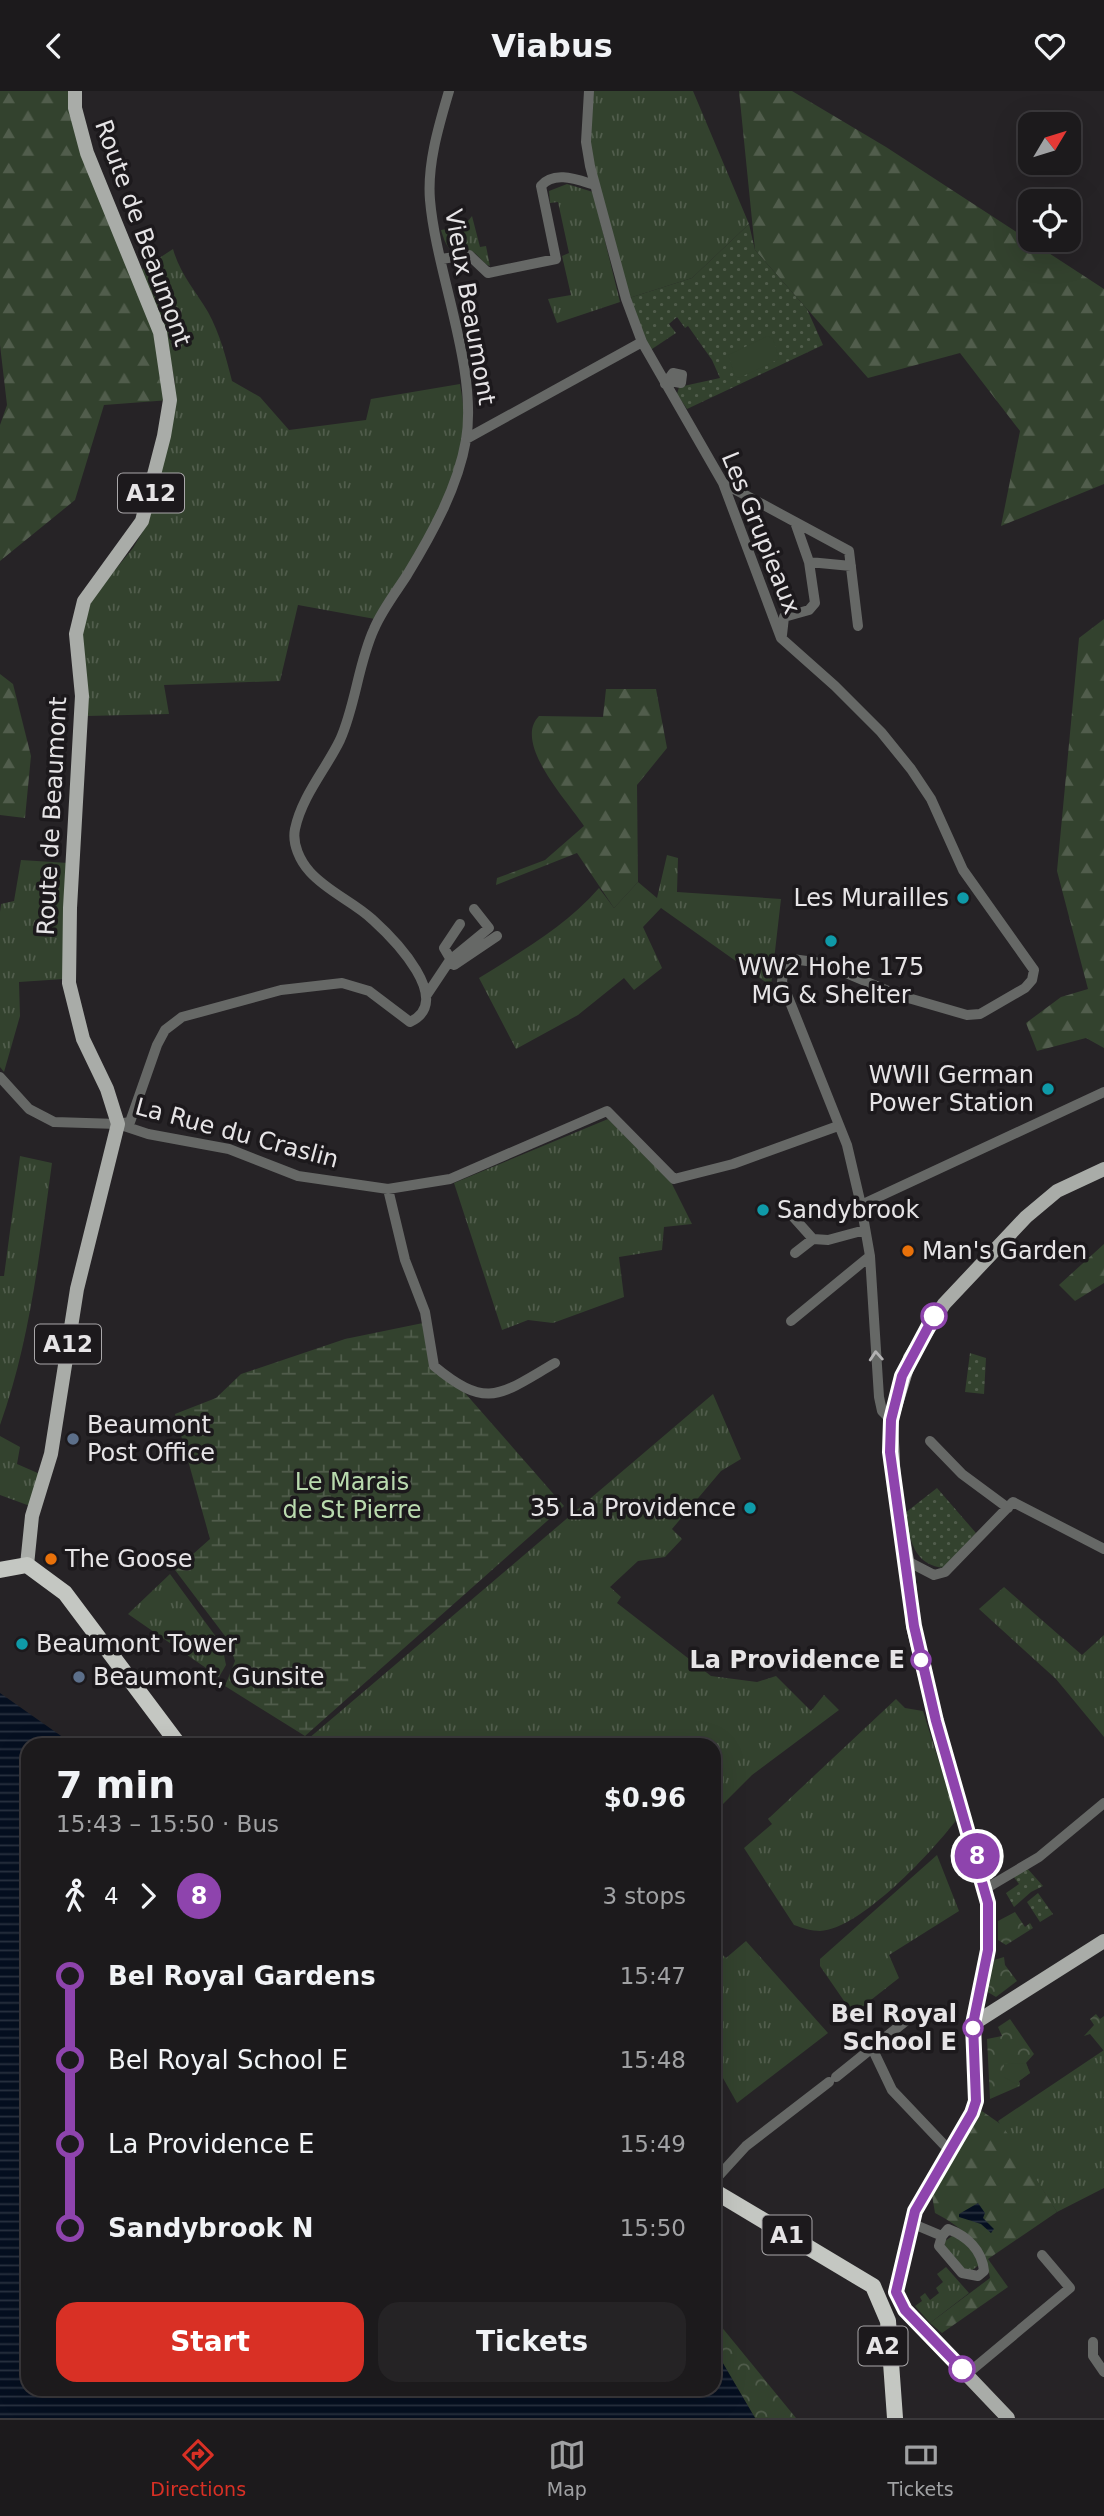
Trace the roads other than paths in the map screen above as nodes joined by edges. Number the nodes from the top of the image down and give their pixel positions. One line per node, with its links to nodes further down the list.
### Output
1 (75, 91): 21 (main road, Route de Beaumont / A12)
2 (449, 91): 5 (street, Vieux Beaumont)
3 (589, 91): 4 (street, Les Grupieaux)
4 (595, 185): 5 (street); 6 (street, Les Grupieaux)
5 (441, 259): 7 (street, Vieux Beaumont)
6 (642, 342): 7 (street); 8 (street, Les Grupieaux)
7 (466, 439): 18 (street, Vieux Beaumont)
8 (723, 484): 9 (street); 13 (street, Les Grupieaux)
9 (795, 522): 10 (street); 11 (street)
10 (809, 562): 11 (street); 13 (street)
11 (851, 566): 12 (street)
12 (858, 627)
13 (781, 638): 22 (street, Les Grupieaux)
14 (474, 909): 17 (street)
15 (460, 924): 17 (street)
16 (497, 936): 17 (street)
17 (450, 960): 18 (street)
18 (426, 996): 21 (street)
19 (0, 1077): 21 (street, La Rue du Craslin)
20 (1104, 1092): 25 (street)
21 (118, 1124): 24 (street, La Rue du Craslin); 38 (main road, A12)
22 (838, 1126): 24 (street, La Rue du Craslin); 25 (street, Les Grupieaux)
23 (1104, 1169): 33 (main road)
24 (388, 1189): 32 (street)
25 (861, 1205): 27 (street, Les Grupieaux)
26 (787, 1210): 28 (street)
27 (865, 1230): 28 (street); 30 (street, Les Grupieaux)
28 (813, 1239): 29 (street)
29 (795, 1253)
30 (870, 1256): 31 (street); 33 (street, Les Grupieaux, one-way to 30)
31 (791, 1321)
32 (555, 1363)
33 (891, 1420): 37 (main road)
34 (930, 1441): 35 (street)
35 (1008, 1508): 36 (street); 37 (street)
36 (1104, 1549)
37 (907, 1561): 42 (main road)
38 (27, 1565): 39 (highway); 40 (highway)
39 (0, 1570)
40 (174, 1738)
41 (1104, 1803): 42 (street)
42 (985, 1889): 45 (main road)
43 (1104, 1941): 45 (main road)
44 (912, 2015): 46 (street)
45 (973, 2024): 47 (main road)
46 (872, 2048): 47 (street); 48 (street)
47 (949, 2150): 50 (main road)
48 (721, 2173)
49 (721, 2195): 54 (highway, A1)
50 (911, 2223): 51 (street); 53 (main road)
51 (942, 2236): 51 (street)
52 (1042, 2255): 59 (street)
53 (896, 2284): 54 (main road); 55 (main road)
54 (871, 2287): 56 (highway, A2); 60 (highway, A2)
55 (902, 2306): 56 (main road); 59 (main road)
56 (888, 2321): 61 (highway, A2)
57 (1093, 2342): 58 (street)
58 (1104, 2372)
59 (967, 2374): 62 (main road)
60 (889, 2418)
61 (895, 2418)
62 (1008, 2418)

